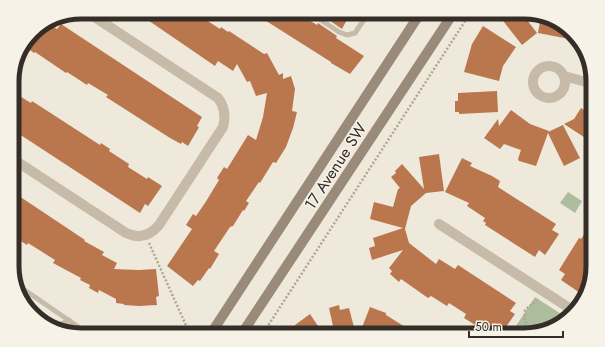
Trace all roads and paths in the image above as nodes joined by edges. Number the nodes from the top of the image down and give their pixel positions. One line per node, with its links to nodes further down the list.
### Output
1 (98, 19): 8 (street)
2 (107, 19): 8 (street)
3 (320, 19): 4 (lane)
4 (365, 19)
5 (416, 19): 21 (main road, 17 Avenue SW)
6 (449, 19): 22 (main road, 17 Avenue SW)
7 (466, 19): 23 (path)
8 (104, 23): 13 (street)
9 (564, 76): 10 (street)
10 (586, 82)
11 (19, 163): 13 (street)
12 (439, 224): 15 (street)
13 (146, 236): 20 (path)
14 (23, 289): 17 (lane)
15 (543, 291): 16 (street); 24 (path)
16 (570, 308)
17 (69, 320): 18 (lane); 19 (lane)
18 (61, 324)
19 (80, 328)
20 (186, 328)
21 (215, 328)
22 (246, 328)
23 (267, 328)
24 (529, 328)

